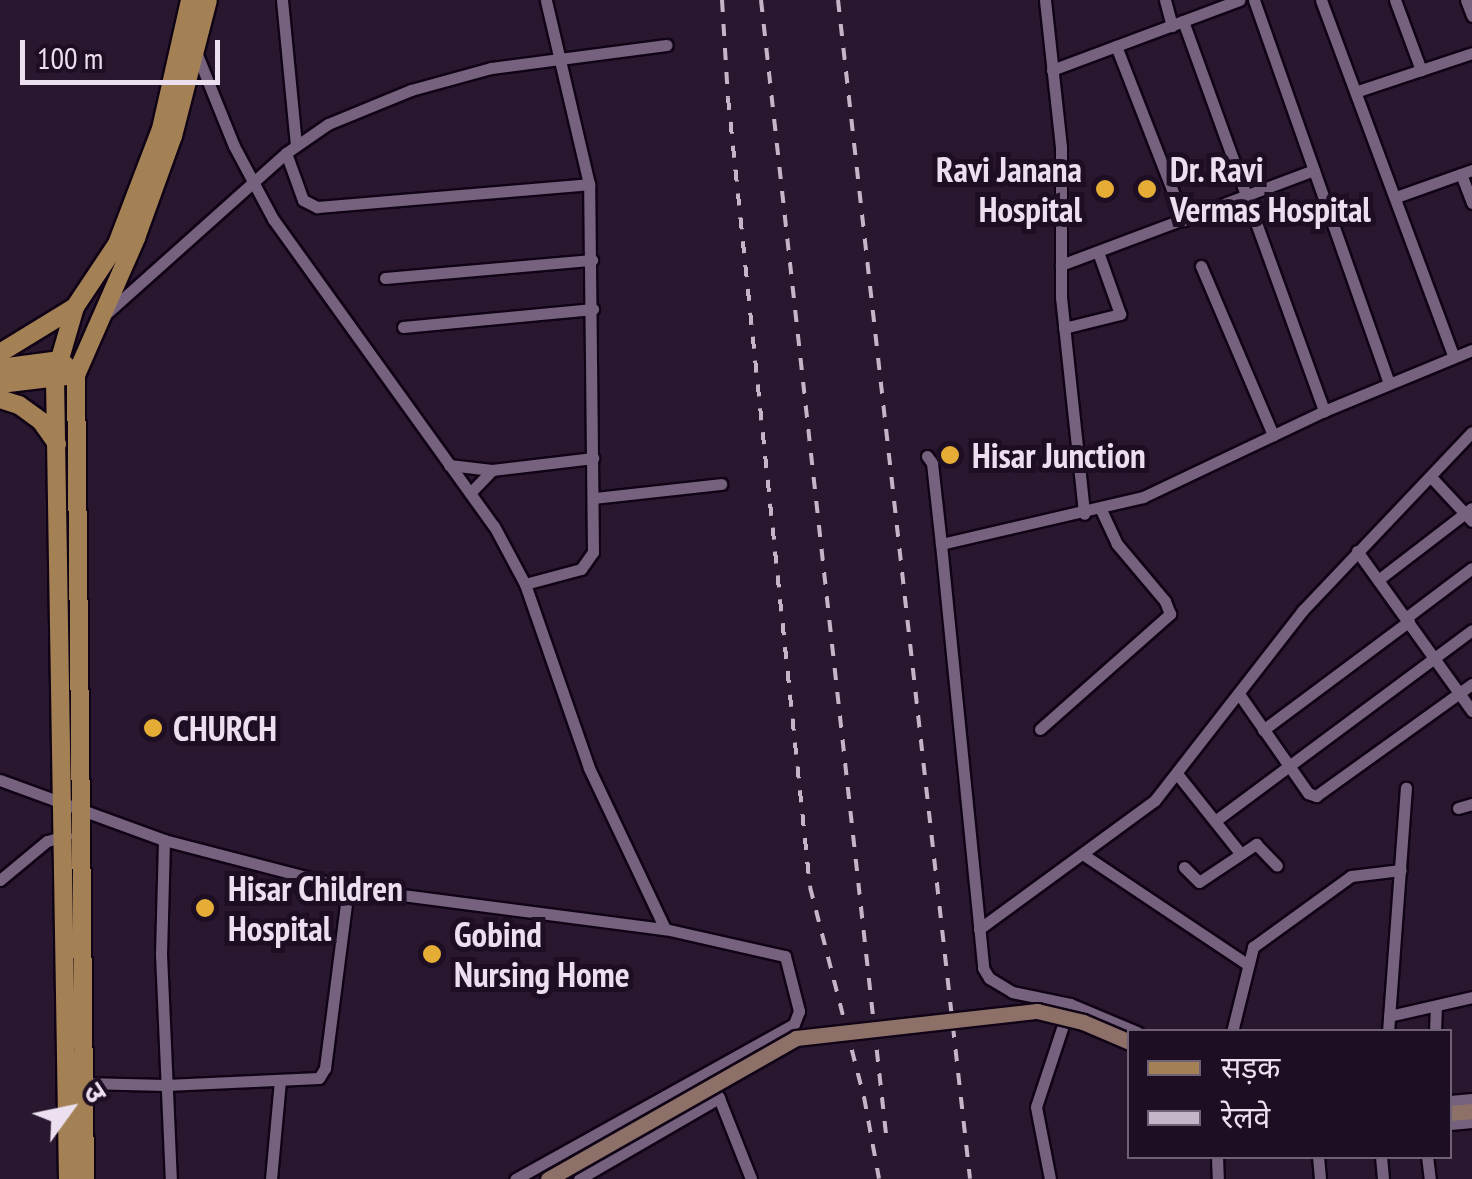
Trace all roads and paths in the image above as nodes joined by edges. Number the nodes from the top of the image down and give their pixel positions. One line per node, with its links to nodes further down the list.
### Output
1 (190, 0): 36 (main road)
2 (208, 0): 16 (main road)
3 (282, 0): 22 (street)
4 (546, 0): 18 (street)
5 (1045, 0): 19 (street)
6 (1164, 0): 13 (street)
7 (1238, 0): 13 (street)
8 (1254, 0): 23 (street)
9 (1321, 0): 21 (street)
10 (1396, 0): 20 (street)
11 (1466, 0): 12 (street)
12 (1472, 16)
13 (1178, 23): 15 (street); 27 (street)
14 (666, 45): 18 (street)
15 (1116, 46): 19 (street); 30 (street)
16 (194, 48): 25 (street); 38 (main road)
17 (1472, 53): 20 (street)
18 (559, 57): 22 (street); 26 (street)
19 (1052, 70): 33 (street)
20 (1421, 70): 21 (street)
21 (1358, 91): 28 (street)
22 (291, 149): 25 (street); 26 (street)
23 (1314, 170): 27 (street); 47 (street)
24 (1466, 172): 28 (street); 29 (street)
25 (253, 184): 38 (street); 56 (street)
26 (589, 184): 32 (street)
27 (1246, 197): 30 (street); 50 (street)
28 (1396, 197): 43 (street)
29 (1472, 203)
30 (1184, 220): 31 (street)
31 (1098, 252): 33 (street); 40 (street)
32 (592, 260): 35 (street); 37 (street)
33 (1060, 265): 40 (street)
34 (1201, 266): 52 (street)
35 (385, 278)
36 (75, 307): 42 (main road); 45 (main road)
37 (593, 309): 39 (street); 55 (street)
38 (96, 323): 46 (main road)
39 (402, 327)
40 (1064, 328): 63 (street)
41 (1472, 350): 43 (street)
42 (0, 353)
43 (1454, 357): 47 (street)
44 (0, 368): 45 (main road)
45 (57, 368): 46 (main road); 48 (main road); 53 (main road)
46 (76, 375): 85 (main road)
47 (1389, 382): 50 (street)
48 (0, 384)
49 (0, 398): 53 (main road)
50 (1324, 411): 52 (street)
51 (1472, 432): 58 (street)
52 (1273, 435): 62 (street)
53 (57, 445): 83 (main road)
54 (928, 456): 65 (street)
55 (593, 458): 57 (street); 61 (street)
56 (450, 465): 57 (street); 60 (street)
57 (492, 470): 60 (street)
58 (1431, 477): 64 (street); 66 (street)
59 (721, 484): 61 (street)
60 (470, 493): 69 (street)
61 (594, 498): 69 (street)
62 (1101, 510): 63 (street); 77 (street)
63 (1084, 514): 65 (street)
64 (1470, 514): 68 (street)
65 (941, 544): 98 (street)
66 (1358, 551): 68 (street); 74 (street)
67 (1472, 568): 70 (street)
68 (1378, 580): 70 (street)
69 (524, 584): 97 (street)
70 (1408, 619): 72 (street); 78 (street)
71 (1472, 630): 72 (street)
72 (1435, 658): 75 (street); 79 (street)
73 (1472, 684): 75 (street)
74 (1239, 694): 78 (street); 80 (street)
75 (1459, 694): 76 (street); 79 (street)
76 (1472, 711)
77 (1040, 729)
78 (1263, 730): 79 (street)
79 (1288, 767): 87 (street)
80 (1178, 775): 87 (street); 91 (street)
81 (0, 780): 83 (street)
82 (1406, 788): 94 (street)
83 (62, 802): 85 (street); 88 (main road)
84 (1472, 804): 86 (street)
85 (80, 808): 88 (main road); 89 (street)
86 (1458, 808)
87 (1214, 822): 90 (street)
88 (71, 837): 95 (street); 111 (main road); 114 (main road)
89 (164, 840): 96 (street); 112 (street)
90 (1240, 854): 92 (street); 93 (street)
91 (1084, 855): 98 (street); 99 (street)
92 (1277, 866)
93 (1184, 867)
94 (1401, 870): 99 (street); 103 (street)
95 (0, 880)
96 (348, 888): 97 (street); 110 (street)
97 (664, 929): 109 (street)
98 (979, 929): 101 (street)
99 (1247, 964): 105 (street)
100 (1472, 997): 102 (street)
101 (1070, 1004): 104 (street); 122 (street)
102 (1436, 1008): 103 (street); 107 (street)
103 (1389, 1016): 106 (street)
104 (1130, 1029)
105 (1233, 1029)
106 (1388, 1029)
107 (1435, 1029)
108 (1127, 1041): 119 (main road, bridge)
109 (707, 1074): 113 (street); 118 (street)
110 (280, 1081): 112 (street); 117 (street)
111 (83, 1083): 112 (street); 115 (main road)
112 (166, 1085): 116 (street)
113 (720, 1098): 120 (street); 121 (street)
114 (68, 1179)
115 (85, 1179)
116 (171, 1179)
117 (271, 1179)
118 (515, 1179)
119 (548, 1179)
120 (579, 1179)
121 (750, 1179)
122 (1050, 1179)

